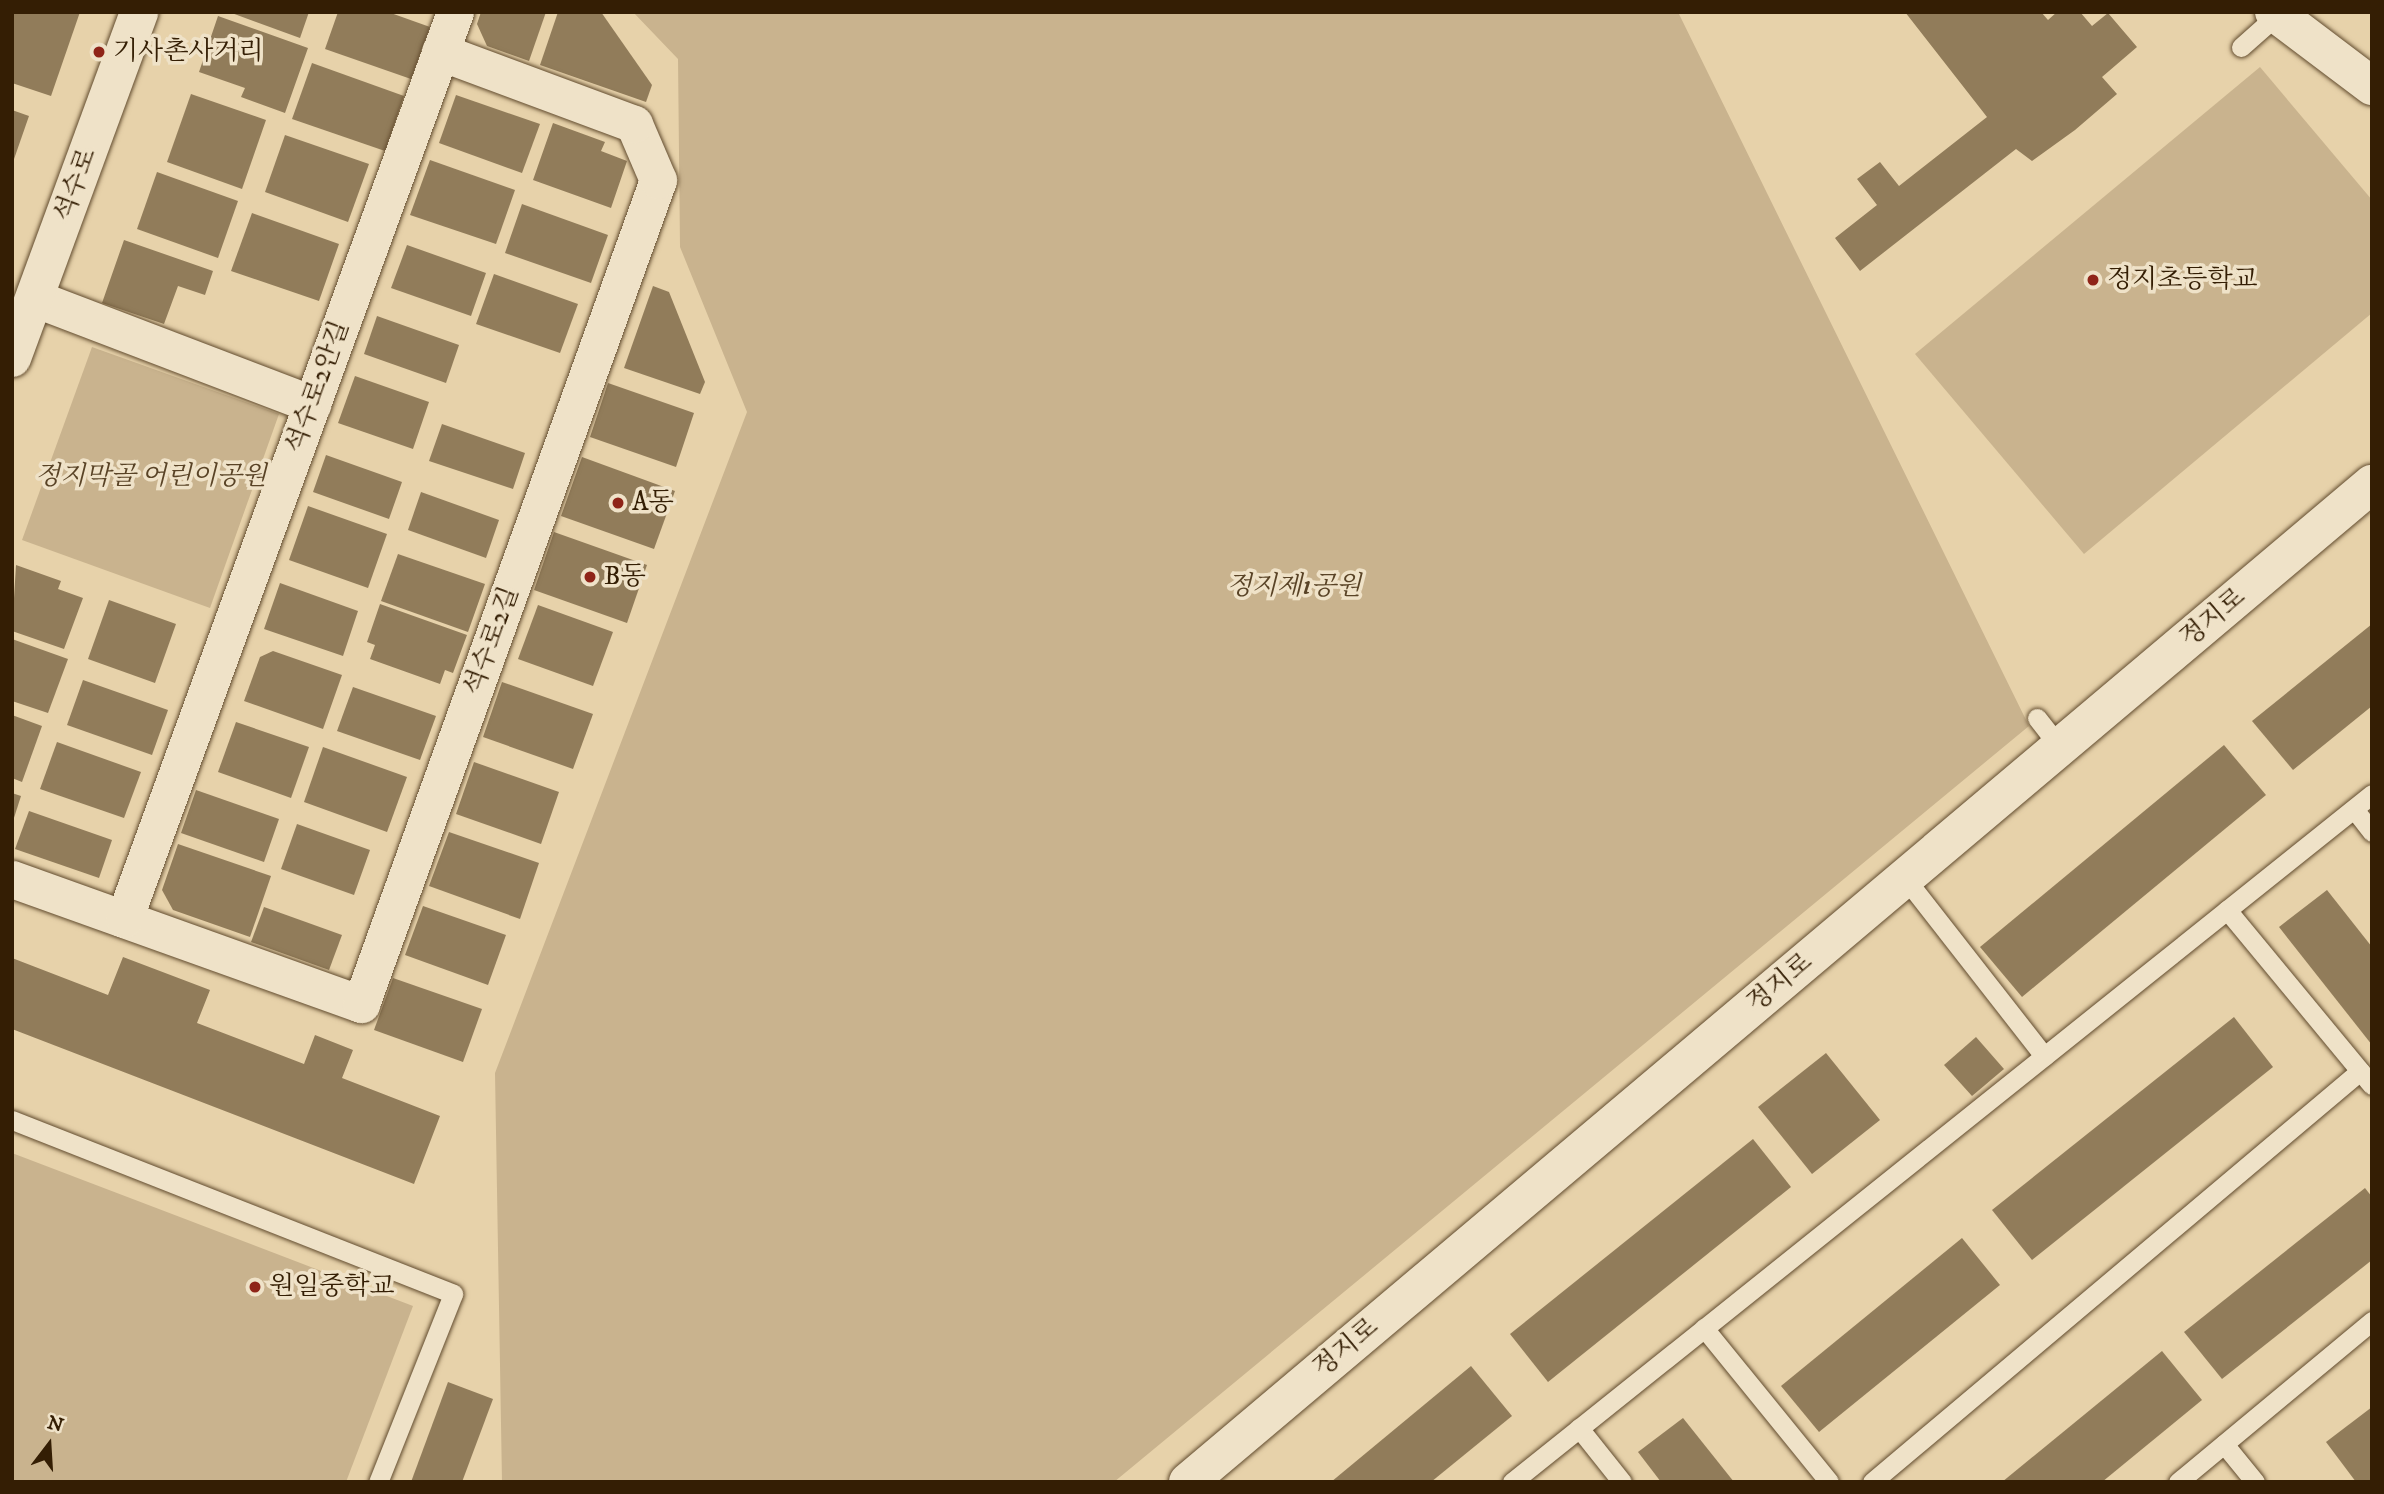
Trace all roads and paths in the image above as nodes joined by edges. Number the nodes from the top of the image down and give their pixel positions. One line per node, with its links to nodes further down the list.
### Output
1 (139, 12): 7 (street, 석수로)
2 (455, 12): 5 (street, 석수로2안길)
3 (2275, 13): 4 (lane); 6 (street)
4 (2241, 47)
5 (440, 52): 9 (street, 석수로2안길); 17 (street, 석수로2길)
6 (2372, 86)
7 (34, 298): 8 (street, 석수로); 9 (street)
8 (12, 358)
9 (312, 404): 17 (street, 석수로2안길)
10 (2372, 484): 14 (street, 정지로)
11 (2372, 794): 12 (lane)
12 (2354, 808): 13 (lane); 16 (lane)
13 (2372, 832)
14 (1905, 878): 18 (lane); 26 (street, 정지로)
15 (12, 879): 17 (street, 석수로2길)
16 (2227, 910): 18 (lane); 19 (lane)
17 (124, 919)
18 (2045, 1056): 22 (lane)
19 (2366, 1078): 30 (lane)
20 (12, 1120): 25 (lane)
21 (2372, 1321): 24 (lane)
22 (1704, 1328): 23 (lane); 29 (lane)
23 (1579, 1428): 27 (lane); 28 (lane)
24 (2224, 1444): 31 (lane); 32 (lane)
25 (378, 1482)
26 (1188, 1482)
27 (1512, 1482)
28 (1622, 1482)
29 (1829, 1482)
30 (1872, 1482)
31 (2178, 1482)
32 (2255, 1482)

